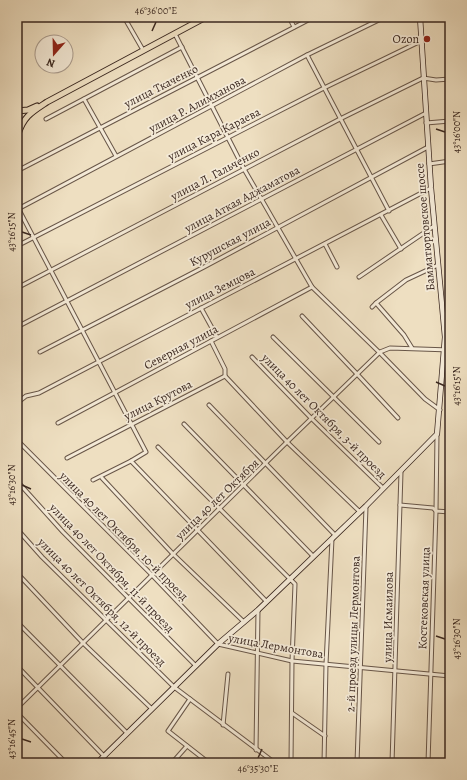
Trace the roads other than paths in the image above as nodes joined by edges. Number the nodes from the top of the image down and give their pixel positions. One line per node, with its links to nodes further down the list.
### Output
1 (124, 17): 11 (street)
2 (206, 17): 8 (main road)
3 (289, 17): 7 (street)
4 (314, 17): 7 (street, улица Ткаченко)
5 (385, 17): 12 (street, улица Р. Алимханова)
6 (420, 17): 9 (street, Бамматюртовское шоссе)
7 (294, 27): 13 (street, улица Ткаченко)
8 (175, 34): 10 (street); 11 (main road)
9 (421, 41): 14 (street, Бамматюртовское шоссе); 16 (street, улица Кара Караева)
10 (182, 47): 13 (street); 17 (street)
11 (143, 50): 18 (main road)
12 (306, 55): 16 (street); 19 (street, улица Р. Алимханова)
13 (197, 78): 19 (street); 26 (street, улица Ткаченко)
14 (423, 78): 15 (street); 21 (street, Бамматюртовское шоссе); 23 (street, улица Л. Гальченко)
15 (450, 79)
16 (324, 88): 23 (street); 29 (street, улица Кара Караева)
17 (84, 99): 22 (street); 26 (street)
18 (47, 102): 20 (main road); 28 (main road)
19 (212, 106): 29 (street); 32 (street, улица Р. Алимханова)
20 (17, 111)
21 (426, 113): 25 (street, Бамматюртовское шоссе); 31 (street, улица Аткая Аджаматова)
22 (46, 119)
23 (340, 119): 31 (street); 35 (street, улица Л. Гальченко)
24 (450, 121): 25 (street)
25 (426, 123): 30 (street, Бамматюртовское шоссе)
26 (100, 128): 32 (street); 36 (street, улица Ткаченко)
27 (17, 130): 28 (highway)
28 (17, 137)
29 (228, 137): 35 (street); 45 (street, улица Кара Караева)
30 (428, 147): 34 (street, Бамматюртовское шоссе); 37 (street, Курушская улица)
31 (356, 149): 37 (street); 39 (street, улица Аткая Аджаматова)
32 (116, 156): 40 (street, улица Р. Алимханова)
33 (450, 161): 34 (street)
34 (429, 164): 38 (street, Бамматюртовское шоссе)
35 (244, 169): 39 (street); 52 (street, улица Л. Гальченко)
36 (17, 171)
37 (371, 177): 41 (street); 44 (street, Курушская улица)
38 (431, 188): 41 (street, улица Земцова); 43 (street, Бамматюртовское шоссе)
39 (261, 199): 44 (street); 56 (street, улица Аткая Аджаматова)
40 (18, 207): 45 (street)
41 (389, 210): 42 (street, улица Земцова)
42 (381, 215): 46 (street, улица Земцова); 48 (street)
43 (434, 226): 48 (street); 50 (street, Бамматюртовское шоссе)
44 (278, 227): 49 (street); 62 (street, Курушская улица)
45 (33, 237): 47 (street, улица Кара Караева); 52 (street)
46 (325, 244): 49 (street, улица Земцова); 51 (street)
47 (17, 246)
48 (401, 249): 53 (street)
49 (296, 259): 54 (street); 59 (street, улица Земцова)
50 (438, 265): 57 (street); 67 (street, Бамматюртовское шоссе)
51 (337, 267)
52 (50, 270): 55 (street, улица Л. Гальченко); 56 (street)
53 (359, 277)
54 (312, 287): 63 (street, Северная улица); 70 (street)
55 (17, 288)
56 (67, 300): 61 (street, улица Аткая Аджаматова); 62 (street)
57 (376, 304): 58 (street); 66 (street)
58 (372, 307)
59 (201, 308): 63 (street); 72 (street, улица Земцова)
60 (302, 316): 73 (street)
61 (17, 327)
62 (82, 330): 69 (street, Курушская улица); 72 (street)
63 (217, 337): 65 (street, Северная улица)
64 (273, 337): 77 (street)
65 (211, 341): 74 (street); 75 (street, Северная улица)
66 (412, 348): 67 (street); 70 (street)
67 (444, 349): 68 (street); 81 (street, Бамматюртовское шоссе)
68 (450, 350)
69 (40, 352)
70 (380, 352): 73 (street, улица 40 лет Октября); 81 (street)
71 (252, 357): 82 (street, улица 40 лет Октября, 3-й проезд)
72 (100, 362): 75 (street); 78 (street, улица Земцова)
73 (357, 374): 77 (street, улица 40 лет Октября); 83 (street)
74 (225, 376): 85 (street, улица Крутова); 89 (street)
75 (115, 392): 84 (street, Северная улица); 85 (street)
76 (17, 396): 78 (street)
77 (334, 396): 82 (street, улица 40 лет Октября); 90 (street)
78 (21, 400): 79 (street, улица Земцова)
79 (17, 403)
80 (209, 405): 94 (street)
81 (440, 410): 87 (street, Бамматюртовское шоссе)
82 (311, 418): 89 (street, улица 40 лет Октября); 100 (street, улица 40 лет Октября, 3-й проезд)
83 (398, 418)
84 (58, 423)
85 (132, 423): 92 (street, улица Крутова); 93 (street)
86 (184, 424): 99 (street)
87 (437, 434): 95 (street); 104 (street, Костековская улица)
88 (17, 440): 113 (street, улица 40 лет Октября, 10-й проезд)
89 (287, 442): 94 (street, улица 40 лет Октября); 105 (street)
90 (380, 442)
91 (158, 447): 103 (street)
92 (66, 458)
93 (131, 462): 97 (street); 108 (street)
94 (266, 464): 99 (street, улица 40 лет Октября); 109 (street)
95 (400, 472): 100 (street); 102 (street, улица Исмаилова)
96 (102, 478): 110 (street)
97 (93, 480)
98 (17, 481): 115 (street, улица 40 лет Октября, 11-й проезд)
99 (243, 485): 103 (street, улица 40 лет Октября); 111 (street)
100 (383, 488): 101 (street)
101 (366, 506): 105 (street); 129 (street, 2-й проезд улицы Лермонтова)
102 (400, 506): 104 (street); 130 (street, улица Исмаилова)
103 (219, 509): 108 (street, улица 40 лет Октября); 114 (street)
104 (436, 511): 106 (street); 132 (street, Костековская улица)
105 (360, 512): 109 (street)
106 (450, 512)
107 (17, 529): 118 (street, улица 40 лет Октября, 12-й проезд)
108 (198, 530): 110 (street, улица 40 лет Октября); 116 (street)
109 (333, 536): 111 (street); 125 (street)
110 (174, 554): 113 (street, улица 40 лет Октября); 120 (street)
111 (313, 556): 114 (street)
112 (17, 572): 121 (street)
113 (152, 575): 115 (street, улица 40 лет Октября); 122 (street, улица 40 лет Октября, 10-й проезд)
114 (290, 578): 116 (street); 124 (street)
115 (129, 598): 118 (street, улица 40 лет Октября); 128 (street, улица 40 лет Октября, 11-й проезд)
116 (266, 601): 117 (street)
117 (258, 610): 120 (street); 123 (street)
118 (106, 620): 121 (street, улица 40 лет Октября); 134 (street, улица 40 лет Октября, 12-й проезд)
119 (17, 622): 126 (street)
120 (244, 622): 122 (street)
121 (83, 643): 126 (street, улица 40 лет Октября); 138 (street)
122 (218, 644): 123 (street, улица Лермонтова); 128 (street)
123 (258, 653): 124 (street, улица Лермонтова); 145 (street)
124 (292, 661): 125 (street, улица Лермонтова); 139 (street)
125 (326, 664): 129 (street, улица Лермонтова); 143 (street)
126 (61, 665): 135 (street, улица 40 лет Октября); 142 (street)
127 (17, 666): 135 (street)
128 (196, 666): 134 (street)
129 (360, 667): 130 (street, улица Лермонтова); 156 (street, 2-й проезд улицы Лермонтова)
130 (396, 671): 132 (street, улица Лермонтова); 157 (street, улица Исмаилова)
131 (228, 674): 141 (street)
132 (431, 674): 133 (street, улица Лермонтова); 158 (street, Костековская улица)
133 (450, 676)
134 (174, 687): 136 (street, улица 40 лет Октября, 12-й проезд); 138 (street)
135 (38, 688): 137 (street, улица 40 лет Октября); 146 (street)
136 (190, 699): 141 (street, улица 40 лет Октября, 12-й проезд); 144 (street)
137 (17, 708)
138 (152, 709): 142 (street)
139 (291, 713): 143 (street); 154 (street)
140 (17, 714): 149 (street)
141 (223, 725): 145 (street, улица 40 лет Октября, 12-й проезд)
142 (127, 733): 146 (street)
143 (325, 736): 155 (street)
144 (187, 746): 151 (street); 152 (street)
145 (256, 750): 153 (street, улица 40 лет Октября, 12-й проезд)
146 (104, 756): 150 (street)
147 (17, 760): 148 (street)
148 (20, 763)
149 (66, 763)
150 (97, 763)
151 (172, 763)
152 (209, 763)
153 (275, 763)
154 (291, 763)
155 (324, 763)
156 (357, 763)
157 (392, 763)
158 (428, 763)

